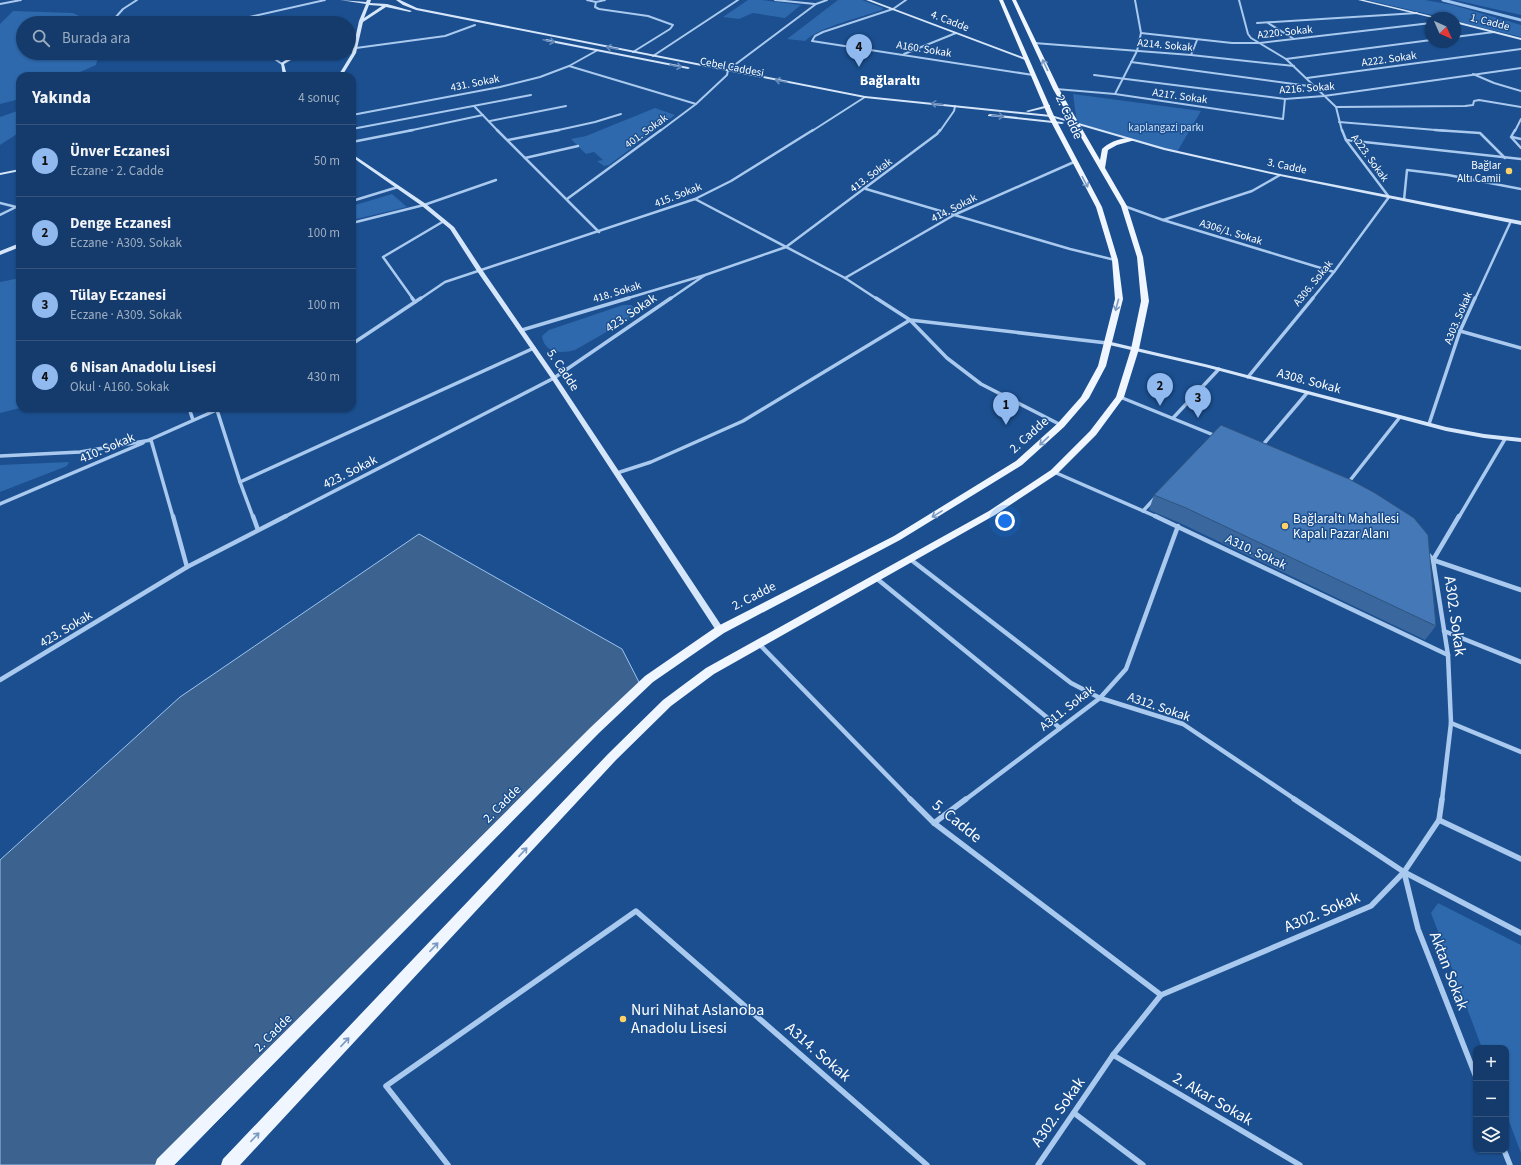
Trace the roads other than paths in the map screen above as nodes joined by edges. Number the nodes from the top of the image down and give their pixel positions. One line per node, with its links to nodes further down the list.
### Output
1 (21, 0): 22 (street)
2 (136, 0): 28 (street)
3 (325, 0): 29 (street)
4 (342, 0): 20 (main road)
5 (383, 0): 24 (main road)
6 (398, 0): 52 (main road, Cebel Caddesi, one-way to 6)
7 (587, 0): 21 (street)
8 (605, 0): 21 (street)
9 (738, 0): 56 (street)
10 (775, 0): 23 (street)
11 (819, 0): 23 (street)
12 (827, 0): 23 (street)
13 (868, 0): 25 (main road, 4. Cadde)
14 (906, 0): 25 (street)
15 (1001, 0): 58 (main road, 2. Cadde)
16 (1014, 0): 47 (main road, 2. Cadde)
17 (1135, 0): 38 (street)
18 (1239, 0): 46 (street)
19 (1360, 0): 26 (main road)
20 (368, 1): 24 (main road); 30 (main road)
21 (596, 2): 52 (street)
22 (0, 4)
23 (816, 4): 69 (street)
24 (387, 6): 30 (main road); 35 (main road)
25 (893, 9): 37 (main road, 4. Cadde); 54 (street, A160. Sokak)
26 (1417, 13): 27 (main road); 32 (street)
27 (1425, 15)
28 (117, 16)
29 (254, 16)
30 (361, 21): 48 (main road)
31 (1257, 23): 32 (street)
32 (1268, 23): 41 (street)
33 (1425, 24): 41 (street, A220. Sokak)
34 (1461, 24): 36 (main road, 1. Cadde)
35 (475, 25): 40 (main road); 48 (street)
36 (1494, 32): 39 (street); 42 (main road, 1. Cadde)
37 (956, 33): 54 (street); 58 (main road, 4. Cadde)
38 (1141, 33): 44 (street, A220. Sokak); 51 (street)
39 (1461, 36)
40 (536, 38)
41 (1294, 39): 46 (street, A220. Sokak)
42 (1521, 39)
43 (543, 40): 50 (main road, Cebel Caddesi, one-way to 50)
44 (1198, 40): 46 (street, A220. Sokak); 55 (street)
45 (1425, 41): 59 (street)
46 (1260, 43): 59 (street)
47 (1034, 44): 51 (street, A214. Sokak); 80 (main road, 2. Cadde, one-way to 47)
48 (356, 48)
49 (1521, 49): 78 (street, A222. Sokak)
50 (596, 51): 57 (main road, Cebel Caddesi); 65 (street, 431. Sokak)
51 (1137, 51): 55 (street, A214. Sokak); 63 (street)
52 (633, 52): 53 (main road, Cebel Caddesi)
53 (641, 54): 56 (main road, Cebel Caddesi); 57 (main road)
54 (904, 54): 75 (street, A160. Sokak)
55 (1191, 55): 66 (street, A214. Sokak)
56 (653, 56): 69 (main road, Cebel Caddesi)
57 (634, 58): 68 (main road, Cebel Caddesi, one-way to 68)
58 (1026, 59): 75 (main road, 2. Cadde)
59 (1286, 59): 66 (street)
60 (276, 60): 64 (street)
61 (288, 60): 64 (main road)
62 (350, 60): 71 (main road)
63 (1131, 62): 77 (street); 79 (street)
64 (282, 64): 70 (main road)
65 (568, 66): 88 (street); 97 (street, 431. Sokak)
66 (1295, 66): 78 (street)
67 (1521, 68): 73 (street, A216. Sokak)
68 (696, 70)
69 (728, 70): 74 (street); 85 (main road, Cebel Caddesi, one-way to 69)
70 (284, 72)
71 (342, 72)
72 (720, 74): 74 (main road, Cebel Caddesi)
73 (1472, 74): 81 (street); 84 (street, A216. Sokak)
74 (727, 75): 87 (main road, Cebel Caddesi); 88 (street, 401. Sokak)
75 (1033, 75): 92 (main road, 2. Cadde)
76 (1094, 75): 77 (street, A216. Sokak)
77 (1122, 78): 83 (street); 86 (street, A216. Sokak)
78 (1307, 78): 79 (street)
79 (1316, 87): 84 (street)
80 (1056, 88): 83 (street, A217. Sokak); 106 (main road, 2. Cadde)
81 (1521, 91)
82 (531, 94): 89 (street)
83 (1115, 94): 86 (street, A217. Sokak)
84 (1324, 96): 86 (street, A216. Sokak); 93 (street)
85 (865, 97): 87 (street, 415. Sokak); 91 (main road, Cebel Caddesi, one-way to 85)
86 (1285, 99)
87 (861, 101): 95 (main road, Cebel Caddesi); 131 (street, 415. Sokak)
88 (696, 104): 130 (street, 401. Sokak)
89 (474, 106): 100 (street); 107 (street)
90 (566, 106): 104 (street)
91 (955, 106): 95 (street, 413. Sokak); 96 (main road, Cebel Caddesi)
92 (1048, 106): 96 (main road); 102 (main road, 2. Cadde)
93 (1336, 107): 94 (street); 105 (street, A223. Sokak)
94 (1521, 107)
95 (954, 111): 99 (main road, Cebel Caddesi); 127 (street, 413. Sokak)
96 (1018, 112): 102 (main road, Cebel Caddesi)
97 (356, 114)
98 (621, 114): 110 (street)
99 (977, 114)
100 (483, 115): 104 (street); 113 (street)
101 (985, 115): 102 (main road, Cebel Caddesi, one-way to 102)
102 (1053, 119): 106 (main road, Cebel Caddesi); 120 (main road, 2. Cadde)
103 (1521, 119): 108 (street)
104 (490, 122): 110 (street)
105 (1339, 122): 112 (street, A223. Sokak); 118 (street)
106 (1078, 124): 111 (main road, 3. Cadde); 121 (main road, 2. Cadde)
107 (356, 128)
108 (1511, 137): 109 (street); 115 (street)
109 (1521, 139)
110 (508, 140): 117 (street)
111 (1132, 140): 121 (main road); 124 (main road, 3. Cadde)
112 (1346, 140): 118 (street); 129 (street, A223. Sokak)
113 (356, 141)
114 (578, 146): 117 (street)
115 (1521, 148)
116 (356, 158): 126 (main road, 5. Cadde)
117 (525, 158): 130 (street)
118 (1505, 158): 119 (street)
119 (1521, 159)
120 (1074, 162): 140 (street, 414. Sokak); 150 (main road, 2. Cadde, one-way to 150)
121 (1102, 168): 136 (main road, 2. Cadde)
122 (16, 171): 123 (main road)
123 (0, 174)
124 (1280, 175): 129 (main road, 3. Cadde); 141 (street)
125 (496, 180): 135 (street)
126 (398, 187): 132 (street); 135 (main road, 5. Cadde)
127 (866, 189): 140 (street); 148 (street, 413. Sokak)
128 (1521, 189): 133 (street)
129 (1389, 197): 133 (main road, 3. Cadde); 152 (street, A306. Sokak)
130 (567, 199): 146 (street)
131 (695, 199): 146 (street, 415. Sokak); 148 (street)
132 (356, 200)
133 (1404, 200): 143 (main road, 3. Cadde)
134 (0, 203): 137 (street)
135 (424, 205): 142 (main road, 5. Cadde); 144 (street)
136 (1124, 206): 141 (street, A306/1. Sokak); 163 (main road, 2. Cadde)
137 (16, 207)
138 (16, 208): 139 (street)
139 (0, 215)
140 (954, 215): 150 (street); 154 (street, 414. Sokak)
141 (1163, 220): 152 (street, A306/1. Sokak)
142 (444, 221): 151 (main road, 5. Cadde); 155 (street)
143 (1511, 221): 145 (main road, 3. Cadde); 158 (street, A303. Sokak)
144 (356, 222)
145 (1521, 223)
146 (599, 232): 151 (street, 415. Sokak)
147 (16, 247): 149 (main road)
148 (786, 247): 153 (street, 418. Sokak); 154 (street)
149 (0, 253)
150 (1115, 260): 160 (main road, 2. Cadde, one-way to 160)
151 (480, 271): 155 (street); 157 (main road, 5. Cadde)
152 (1334, 272): 165 (street, A306. Sokak)
153 (705, 275): 157 (street, 418. Sokak); 166 (street, 423. Sokak)
154 (845, 278): 156 (street)
155 (415, 302): 159 (street)
156 (910, 320): 160 (street); 176 (street); 186 (street)
157 (522, 330): 161 (main road, 5. Cadde)
158 (1460, 331): 162 (street); 175 (street, A303. Sokak)
159 (356, 341)
160 (1107, 343): 163 (main road, A308. Sokak); 176 (main road, 2. Cadde)
161 (534, 348): 166 (main road, 5. Cadde); 187 (street)
162 (1521, 348)
163 (1135, 349): 164 (main road, A308. Sokak); 168 (main road, 2. Cadde)
164 (1219, 369): 165 (main road, A308. Sokak); 173 (street)
165 (1248, 377): 167 (main road, A308. Sokak)
166 (554, 378): 186 (main road, 5. Cadde); 193 (street, 423. Sokak)
167 (1307, 393): 172 (main road, A308. Sokak); 183 (street)
168 (1120, 397): 173 (street); 185 (main road, 2. Cadde)
169 (190, 412): 174 (street)
170 (212, 412): 174 (street, 410. Sokak)
171 (218, 412): 187 (street)
172 (1400, 417): 175 (main road, A308. Sokak); 188 (street)
173 (1173, 418): 177 (street)
174 (193, 420): 180 (street, 410. Sokak)
175 (1429, 424): 179 (main road, A308. Sokak)
176 (1061, 425): 200 (main road, 2. Cadde, one-way to 200)
177 (1215, 435): 178 (street); 181 (street)
178 (1222, 438)
179 (1505, 439): 182 (main road, A308. Sokak); 196 (street, A302. Sokak)
180 (151, 440): 184 (street); 190 (street, 410. Sokak); 197 (street)
181 (1210, 440)
182 (1521, 440)
183 (1256, 452)
184 (0, 456)
185 (1054, 472): 191 (street, A310. Sokak); 195 (main road, 2. Cadde)
186 (618, 473): 200 (main road, 5. Cadde)
187 (240, 482): 193 (street)
188 (1347, 484)
189 (1158, 495): 191 (street)
190 (0, 504)
191 (1143, 511): 192 (street, A310. Sokak)
192 (1178, 526): 203 (street, A310. Sokak); 206 (street, A311. Sokak)
193 (258, 530): 197 (street, 423. Sokak)
194 (1424, 548): 196 (street)
195 (910, 559): 198 (main road, 2. Cadde); 206 (street, A312. Sokak)
196 (1433, 560): 199 (street); 201 (street, A302. Sokak)
197 (187, 567): 205 (street, 423. Sokak)
198 (876, 578): 202 (main road, 2. Cadde); 208 (street)
199 (1521, 590)
200 (720, 630): 220 (main road, 2. Cadde)
201 (1444, 631): 203 (street, A302. Sokak); 204 (street)
202 (758, 643): 211 (street, 5. Cadde); 221 (main road, 2. Cadde, one-way to 202)
203 (1448, 655): 207 (street, A302. Sokak)
204 (1521, 662)
205 (0, 680)
206 (1100, 698): 208 (street, A311. Sokak); 213 (street, A312. Sokak)
207 (1451, 723): 209 (street); 210 (street, A302. Sokak)
208 (1060, 728): 211 (street, A311. Sokak)
209 (1521, 752)
210 (1439, 820): 212 (street); 213 (street, A302. Sokak)
211 (934, 823): 215 (street, 5. Cadde)
212 (1521, 858)
213 (1404, 872): 214 (street, A312. Sokak); 215 (street, A302. Sokak); 217 (street, Aktan Sokak)
214 (1521, 933)
215 (1161, 995): 216 (street, A302. Sokak)
216 (1113, 1055): 218 (street, A302. Sokak); 226 (street, 2. Akar Sokak)
217 (1473, 1069)
218 (1074, 1113): 224 (street, A302. Sokak); 225 (street)
219 (1505, 1153): 227 (street)
220 (163, 1165)
221 (229, 1165)
222 (448, 1165): 223 (street, A314. Sokak)
223 (927, 1165)
224 (1038, 1165)
225 (1143, 1165)
226 (1300, 1165)
227 (1510, 1165)

